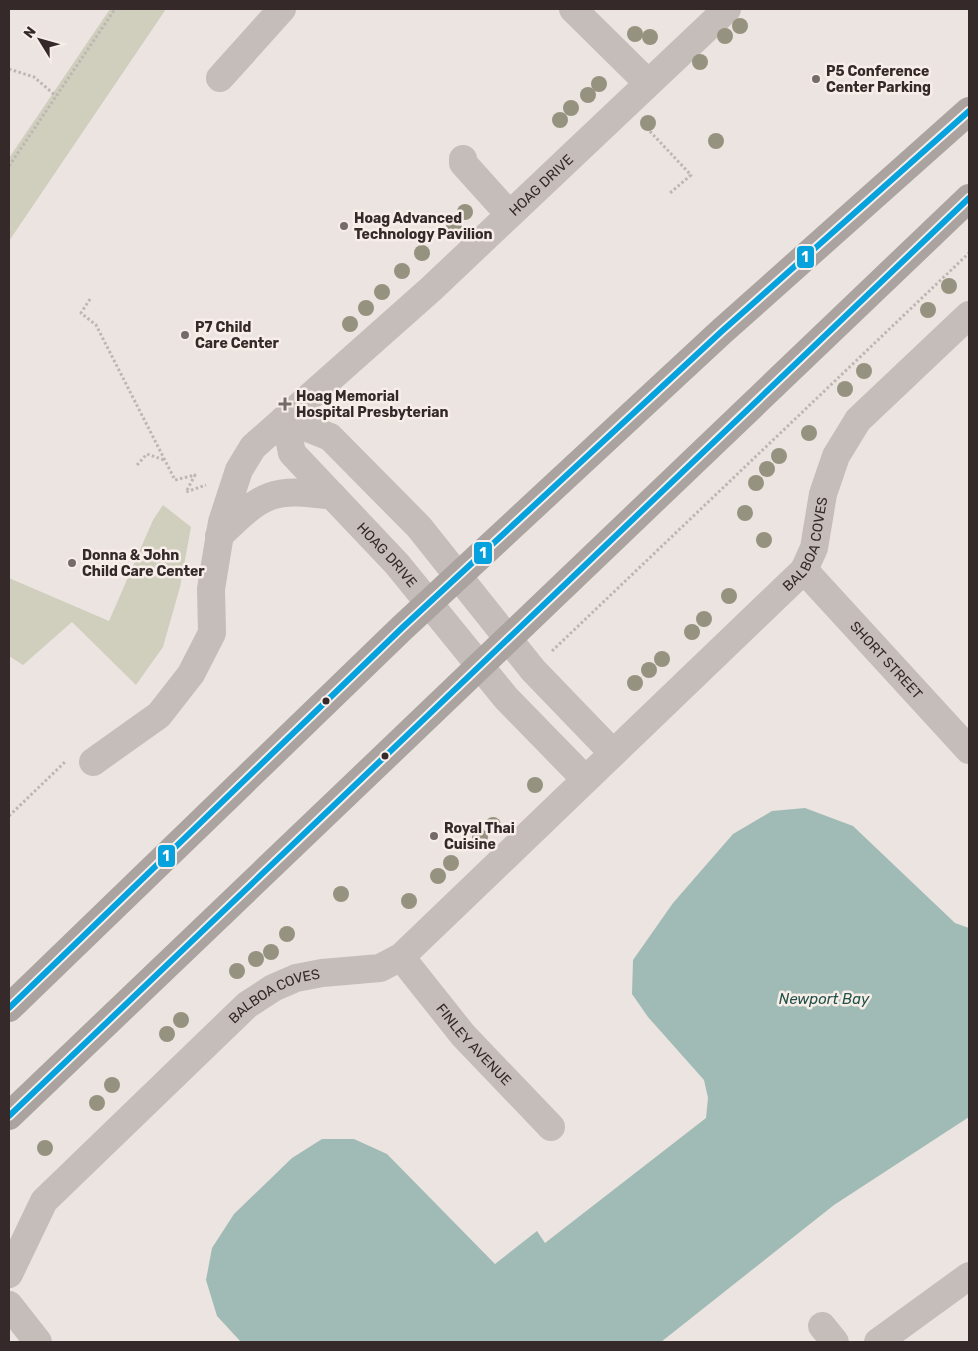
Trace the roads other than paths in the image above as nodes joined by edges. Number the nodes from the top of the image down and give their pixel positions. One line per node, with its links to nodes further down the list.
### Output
1 (282, 9): 4 (street)
2 (573, 9): 5 (street)
3 (727, 9): 5 (street, HOAG DRIVE)
4 (220, 78)
5 (648, 83): 9 (street, HOAG DRIVE)
6 (969, 111): 15 (highway)
7 (463, 159): 9 (street)
8 (966, 203): 17 (highway)
9 (509, 214): 11 (street, HOAG DRIVE)
10 (969, 315): 14 (street, BALBOA COVES)
11 (285, 419): 12 (street, HOAG DRIVE); 13 (street); 15 (street)
12 (333, 496): 13 (street); 16 (street, HOAG DRIVE)
13 (218, 537): 21 (street)
14 (804, 570): 19 (street, SHORT STREET); 20 (street, BALBOA COVES)
15 (458, 577): 16 (highway); 17 (street)
16 (429, 604): 18 (street, HOAG DRIVE); 24 (highway)
17 (507, 638): 18 (highway); 20 (street)
18 (479, 666): 22 (street); 25 (highway)
19 (969, 750)
20 (613, 753): 22 (street, BALBOA COVES)
21 (93, 762)
22 (585, 779): 23 (street, BALBOA COVES)
23 (401, 957): 26 (street, FINLEY AVENUE); 27 (street, BALBOA COVES)
24 (9, 1008)
25 (9, 1116)
26 (551, 1127)
27 (9, 1274)
28 (969, 1276): 31 (street)
29 (9, 1305): 30 (street)
30 (38, 1342)
31 (878, 1342)

